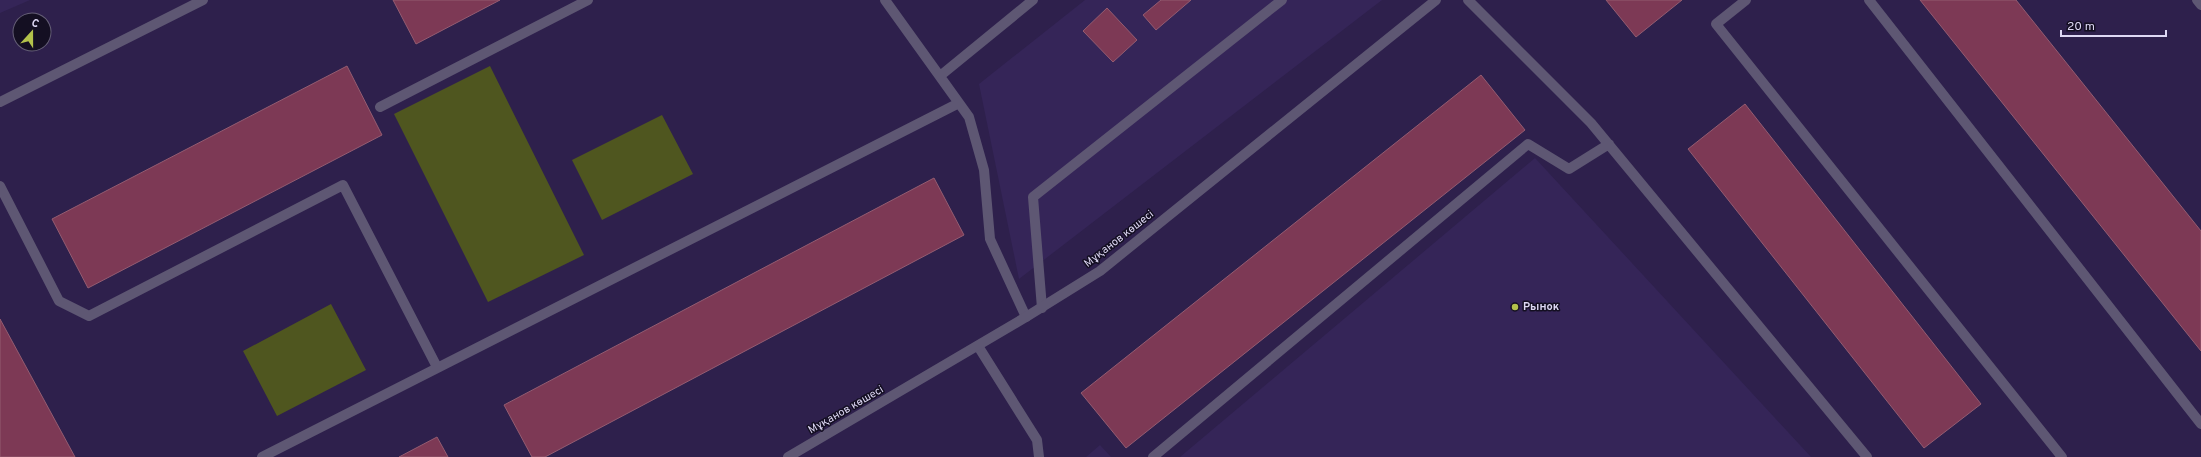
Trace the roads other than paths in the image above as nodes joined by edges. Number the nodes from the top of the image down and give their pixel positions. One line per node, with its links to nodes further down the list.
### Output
1 (203, 0): 13 (street)
2 (588, 0): 15 (street)
3 (885, 0): 12 (street)
4 (1033, 0): 12 (street)
5 (1282, 0): 18 (street)
6 (1436, 0): 18 (street, Мұқанов көшесі)
7 (1468, 0): 16 (street)
8 (1746, 0): 28 (street)
9 (1869, 0): 22 (street)
10 (2197, 0): 11 (street)
11 (2201, 5)
12 (940, 76): 14 (street)
13 (0, 102)
14 (959, 103): 19 (street); 21 (street)
15 (380, 107)
16 (1609, 144): 26 (street); 27 (street)
17 (0, 186): 21 (street)
18 (1042, 308): 19 (street, Мұқанов көшесі)
19 (1026, 318): 20 (street, Мұқанов көшесі)
20 (978, 346): 24 (street, Мұқанов көшесі); 25 (street)
21 (437, 367): 23 (street)
22 (2201, 424)
23 (262, 457)
24 (788, 457)
25 (1039, 457)
26 (1154, 457)
27 (1867, 457)
28 (2062, 457)

